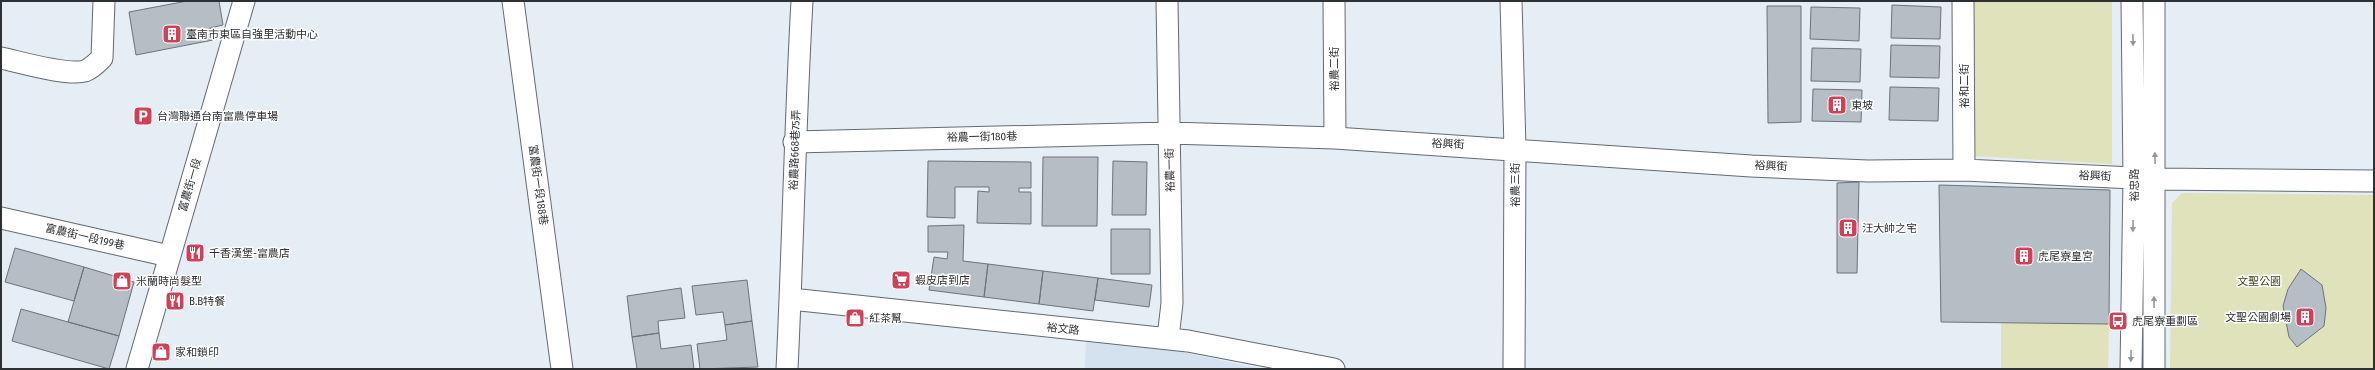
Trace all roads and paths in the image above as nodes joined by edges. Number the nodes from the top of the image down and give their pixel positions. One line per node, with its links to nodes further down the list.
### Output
1 (104, 1): 11 (street)
2 (244, 1): 21 (street, 富農街一段)
3 (513, 1): 25 (street, 富農街一段188巷)
4 (802, 1): 14 (street, 裕農路668巷75弄)
5 (1167, 1): 12 (street, 裕農一街)
6 (1334, 1): 13 (street, 裕農二街)
7 (1511, 1): 15 (street, 裕農三街)
8 (1963, 1): 16 (street, 裕和二街)
9 (2132, 1): 17 (street, 裕忠路, one-way to 17)
10 (2154, 1): 18 (street, 裕忠路, one-way to 10)
11 (1, 58)
12 (1169, 133): 13 (street, 裕興街); 14 (street, 裕農一街180巷); 23 (street, 裕農一街)
13 (1335, 138): 15 (street, 裕興街)
14 (794, 142): 22 (street, 裕農路668巷75弄)
15 (1515, 148): 16 (street, 裕興街); 28 (street, 裕農三街)
16 (1964, 170): 17 (street, 裕興街)
17 (2134, 178): 18 (street, 裕興街); 29 (street, 裕忠路, one-way to 29)
18 (2155, 179): 19 (street, 裕興街); 30 (street, 裕忠路, one-way to 18)
19 (2374, 181)
20 (1, 218): 21 (street, 富農街一段199巷)
21 (169, 256): 24 (street, 富農街一段)
22 (791, 299): 23 (street, 裕文路); 26 (street, 裕農路668巷75弄)
23 (1168, 338): 27 (street, 裕文路)
24 (137, 369)
25 (562, 369)
26 (787, 369)
27 (1334, 369)
28 (1514, 369)
29 (2131, 369)
30 (2154, 369)

